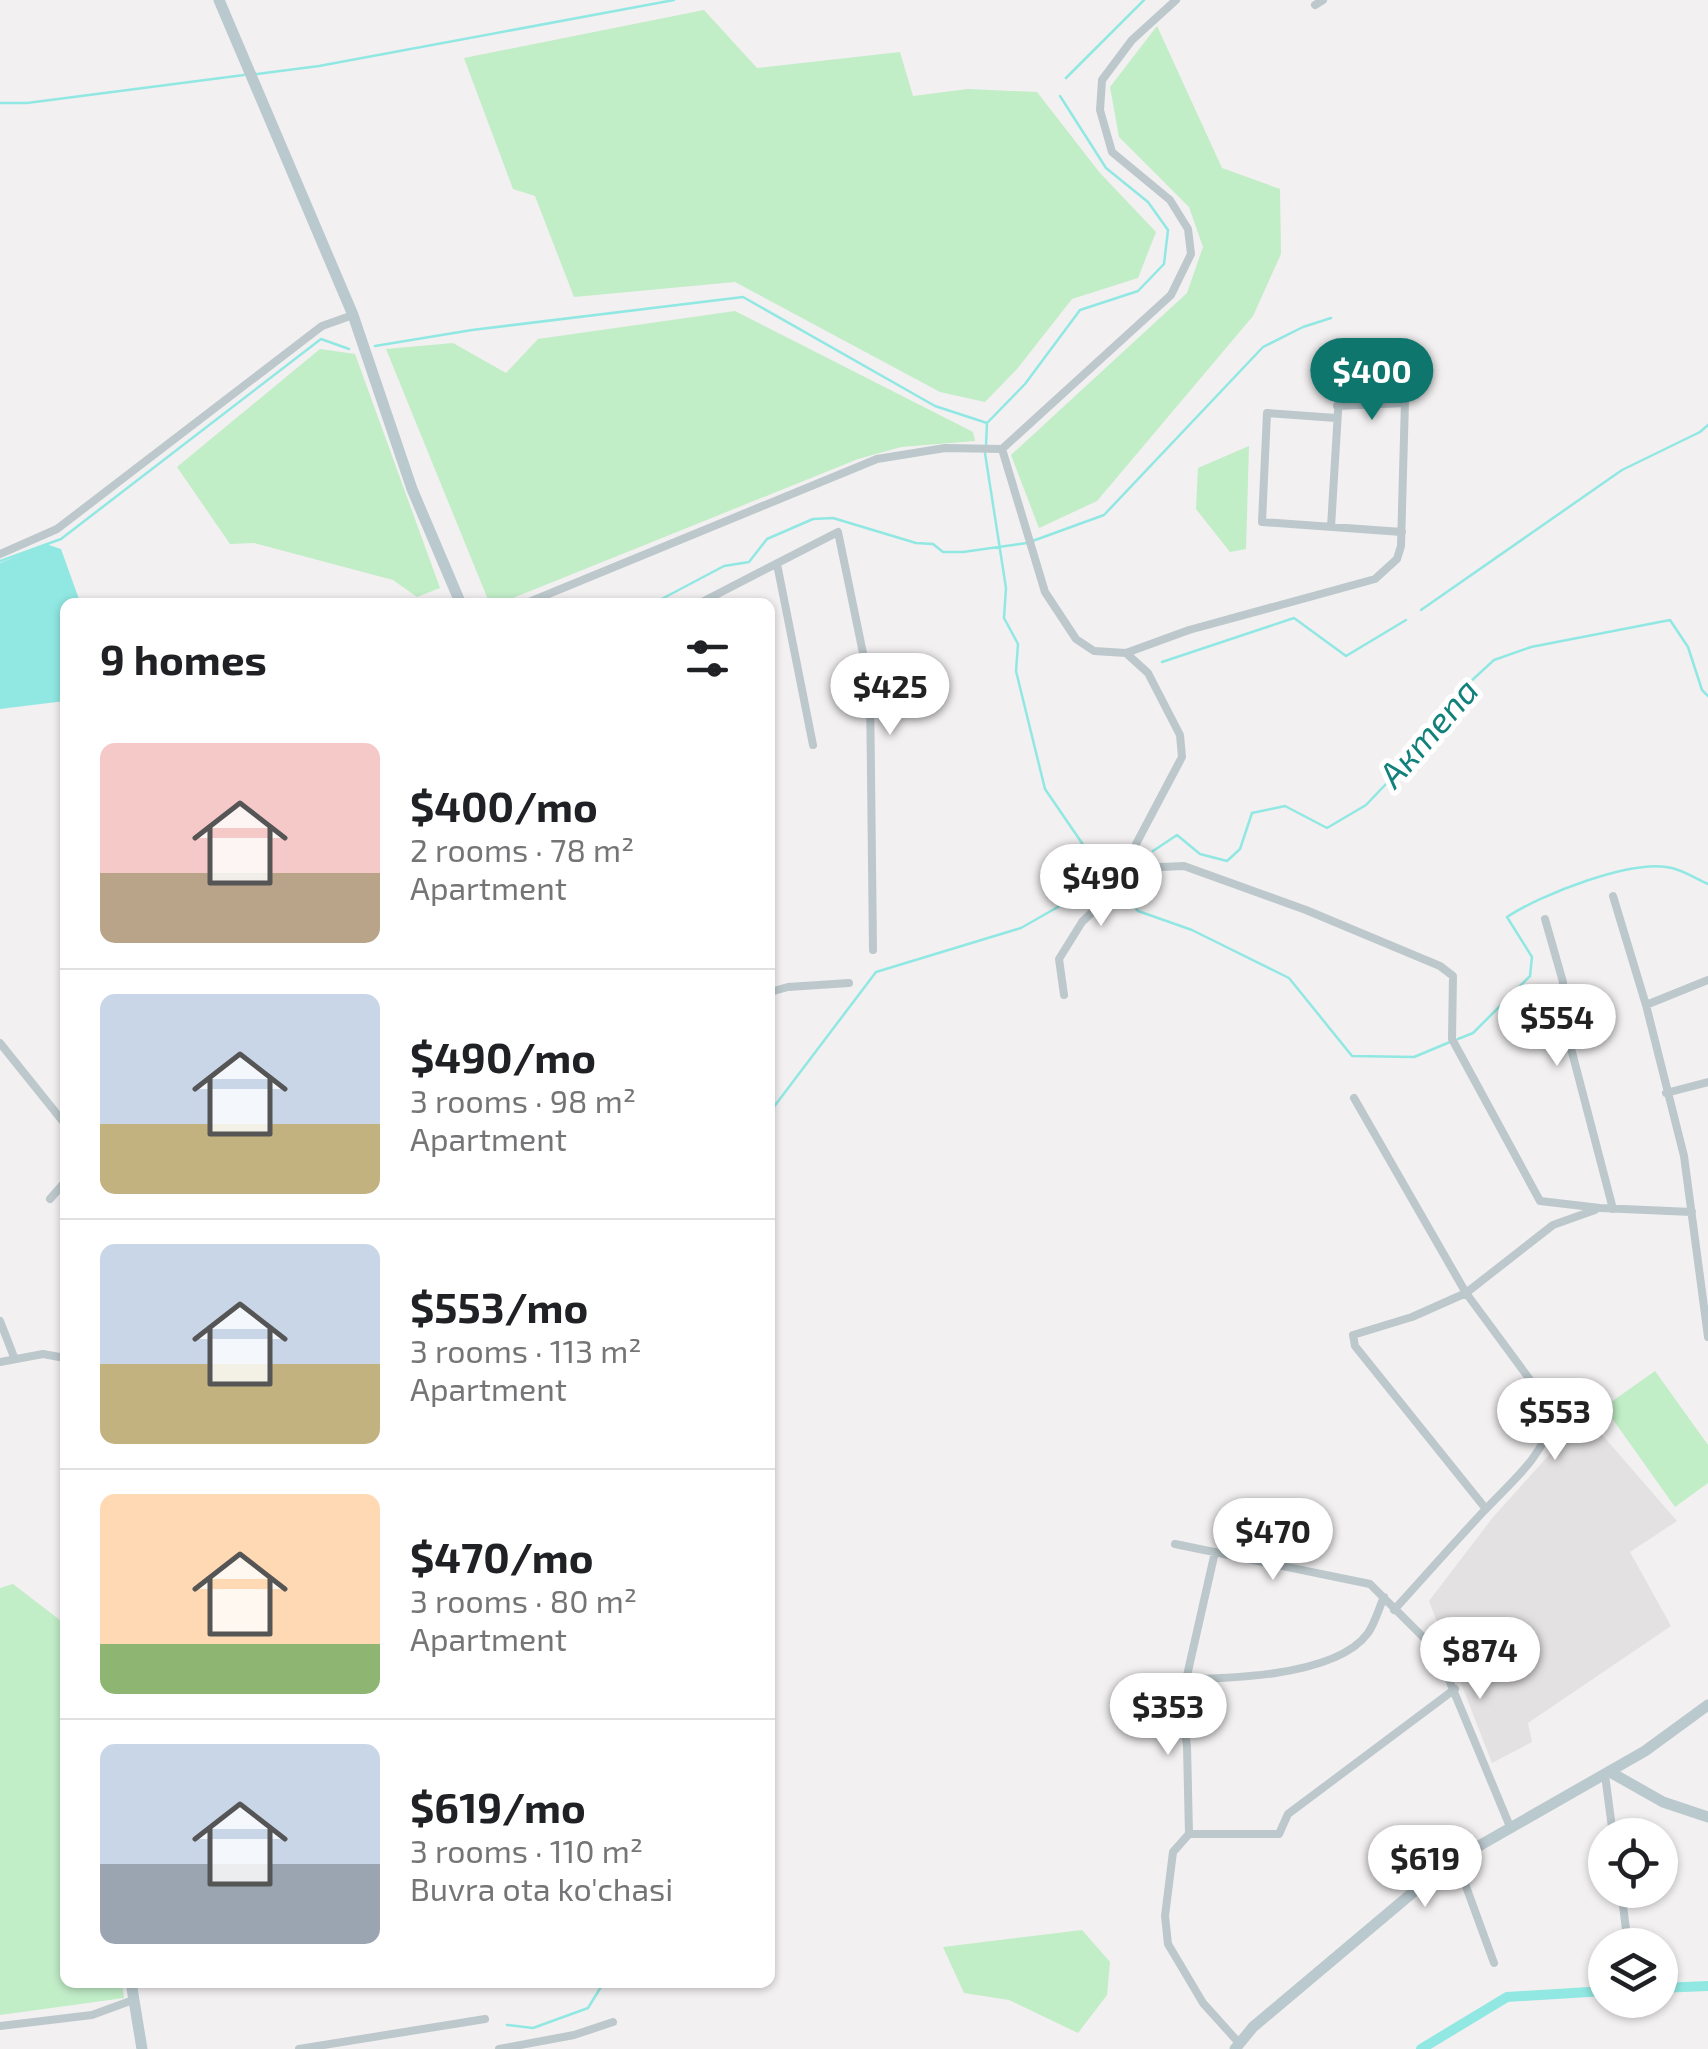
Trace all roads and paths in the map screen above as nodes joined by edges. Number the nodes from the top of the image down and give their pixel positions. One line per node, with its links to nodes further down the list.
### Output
1 (219, 0): 3 (main road)
2 (1176, 0): 7 (street)
3 (352, 315): 10 (street); 12 (main road)
4 (1405, 403): 5 (street); 5 (street); 9 (street)
5 (1337, 406): 6 (street)
6 (1336, 418): 8 (street); 8 (street)
7 (1002, 449): 13 (street); 15 (street)
8 (1331, 527): 9 (street)
9 (1402, 532): 15 (street)
10 (0, 554)
11 (777, 564): 14 (street); 16 (street); 20 (street)
12 (458, 598)
13 (539, 598)
14 (710, 598)
15 (1126, 653): 17 (street)
16 (813, 745)
17 (1138, 868): 24 (street); 33 (street)
18 (1613, 896): 25 (street)
19 (1545, 919): 34 (street)
20 (873, 950)
21 (1708, 980): 25 (street)
22 (849, 983): 23 (street)
23 (775, 991)
24 (1064, 994)
25 (1646, 1005): 28 (street)
26 (0, 1043): 30 (street)
27 (1708, 1082): 28 (street)
28 (1666, 1093): 35 (street)
29 (1354, 1098): 36 (street)
30 (60, 1118)
31 (60, 1187): 32 (street)
32 (50, 1198)
33 (1600, 1208): 34 (street); 36 (street)
34 (1614, 1209): 35 (street)
35 (1692, 1212): 37 (street)
36 (1466, 1293): 43 (street); 43 (street)
37 (1704, 1294): 39 (street)
38 (0, 1321): 40 (street)
39 (1708, 1337)
40 (14, 1357): 41 (street); 42 (street)
41 (60, 1357)
42 (0, 1362)
43 (1486, 1509): 47 (street)
44 (1175, 1544): 45 (street)
45 (1215, 1552): 46 (street); 49 (street)
46 (1384, 1597): 47 (street); 49 (street)
47 (1394, 1610): 50 (street)
48 (1132, 1680): 49 (street)
49 (1181, 1680): 56 (street)
50 (1455, 1689): 55 (street); 56 (street)
51 (1708, 1705): 52 (main road)
52 (1607, 1773): 53 (main road); 54 (street); 55 (main road)
53 (1708, 1817)
54 (1611, 1818)
55 (1511, 1829): 57 (main road)
56 (1189, 1834): 64 (street)
57 (1456, 1860): 58 (street); 64 (main road)
58 (1494, 1963)
59 (132, 1988): 60 (main road)
60 (133, 2000): 63 (street); 65 (main road)
61 (484, 2019): 66 (street)
62 (613, 2022): 67 (street)
63 (0, 2026)
64 (1237, 2046)
65 (142, 2049)
66 (299, 2049)
67 (498, 2049)

